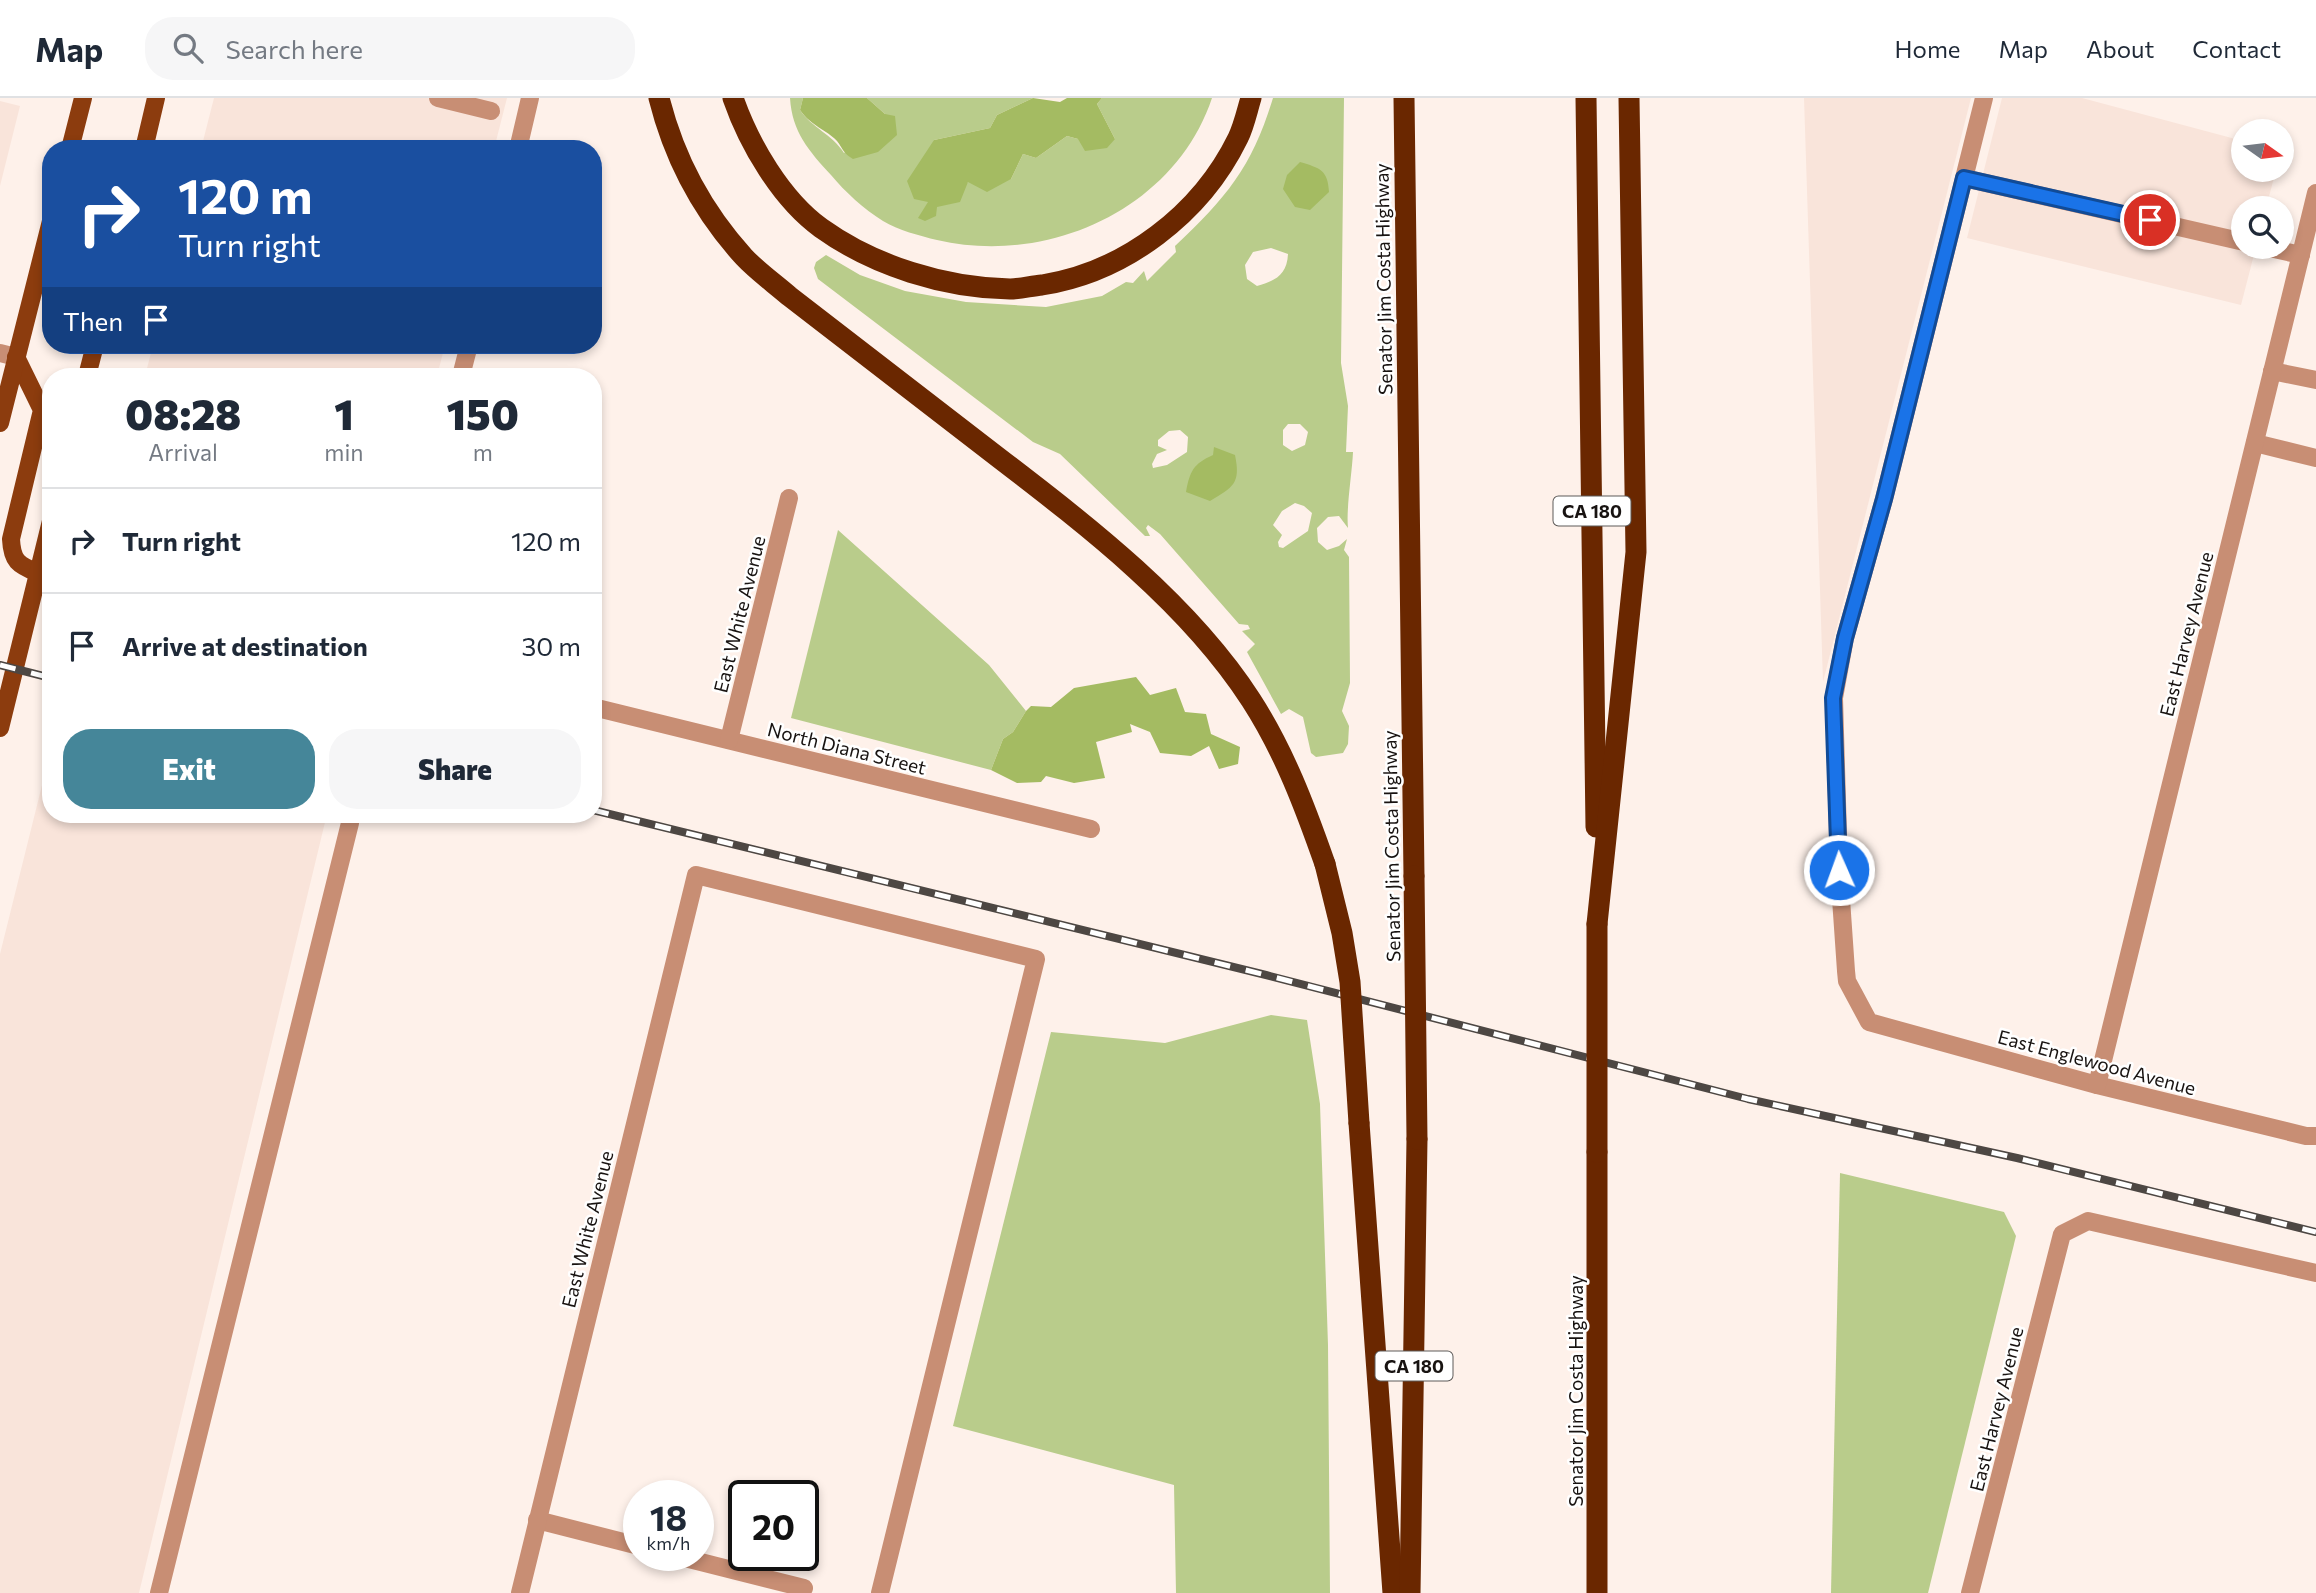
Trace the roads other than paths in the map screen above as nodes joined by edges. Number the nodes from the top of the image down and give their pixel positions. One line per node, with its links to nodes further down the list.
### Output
1 (83, 98): 13 (main road)
2 (156, 98): 14 (main road)
3 (438, 98): 12 (street)
4 (530, 98): 15 (street)
5 (659, 98): 49 (highway, bridge)
6 (733, 98): 7 (highway)
7 (1251, 98)
8 (1404, 98): 50 (highway, Senator Jim Costa Highway / CA 180, bridge)
9 (1586, 98): 38 (highway, Senator Jim Costa Highway / CA 180)
10 (1629, 98): 38 (highway)
11 (1984, 98): 16 (street)
12 (491, 111)
13 (71, 140)
14 (146, 140)
15 (520, 140)
16 (1964, 178): 18 (street); 39 (street, East Englewood Avenue)
17 (2316, 193): 21 (street, East Harvey Avenue)
18 (2231, 239)
19 (42, 249): 22 (main road)
20 (2294, 253): 21 (street)
21 (2301, 255): 23 (street, East Harvey Avenue)
22 (8, 355): 25 (main road); 27 (main road)
23 (2272, 371): 24 (street); 28 (street, East Harvey Avenue)
24 (2316, 380)
25 (42, 410)
26 (42, 410): 31 (main road)
27 (0, 423)
28 (2255, 443): 29 (street); 39 (street, East Harvey Avenue)
29 (2316, 457)
30 (789, 498): 35 (street, East White Avenue)
31 (42, 573)
32 (42, 581): 34 (main road)
33 (602, 709): 35 (street, North Diana Street)
34 (0, 728)
35 (729, 740): 37 (street, North Diana Street)
36 (350, 823): 46 (street)
37 (1090, 829)
38 (1597, 924): 51 (highway, Senator Jim Costa Highway / CA 180, bridge)
39 (2097, 1085): 40 (street, East Englewood Avenue)
40 (2316, 1136)
41 (2316, 1273): 52 (street, East Harvey Avenue)
42 (537, 1520): 43 (street); 47 (street, East White Avenue); 48 (street, East White Avenue)
43 (623, 1542)
44 (714, 1565): 45 (street)
45 (804, 1588)
46 (159, 1593)
47 (520, 1593)
48 (880, 1593)
49 (1393, 1593)
50 (1410, 1593)
51 (1597, 1593)
52 (1970, 1593)

